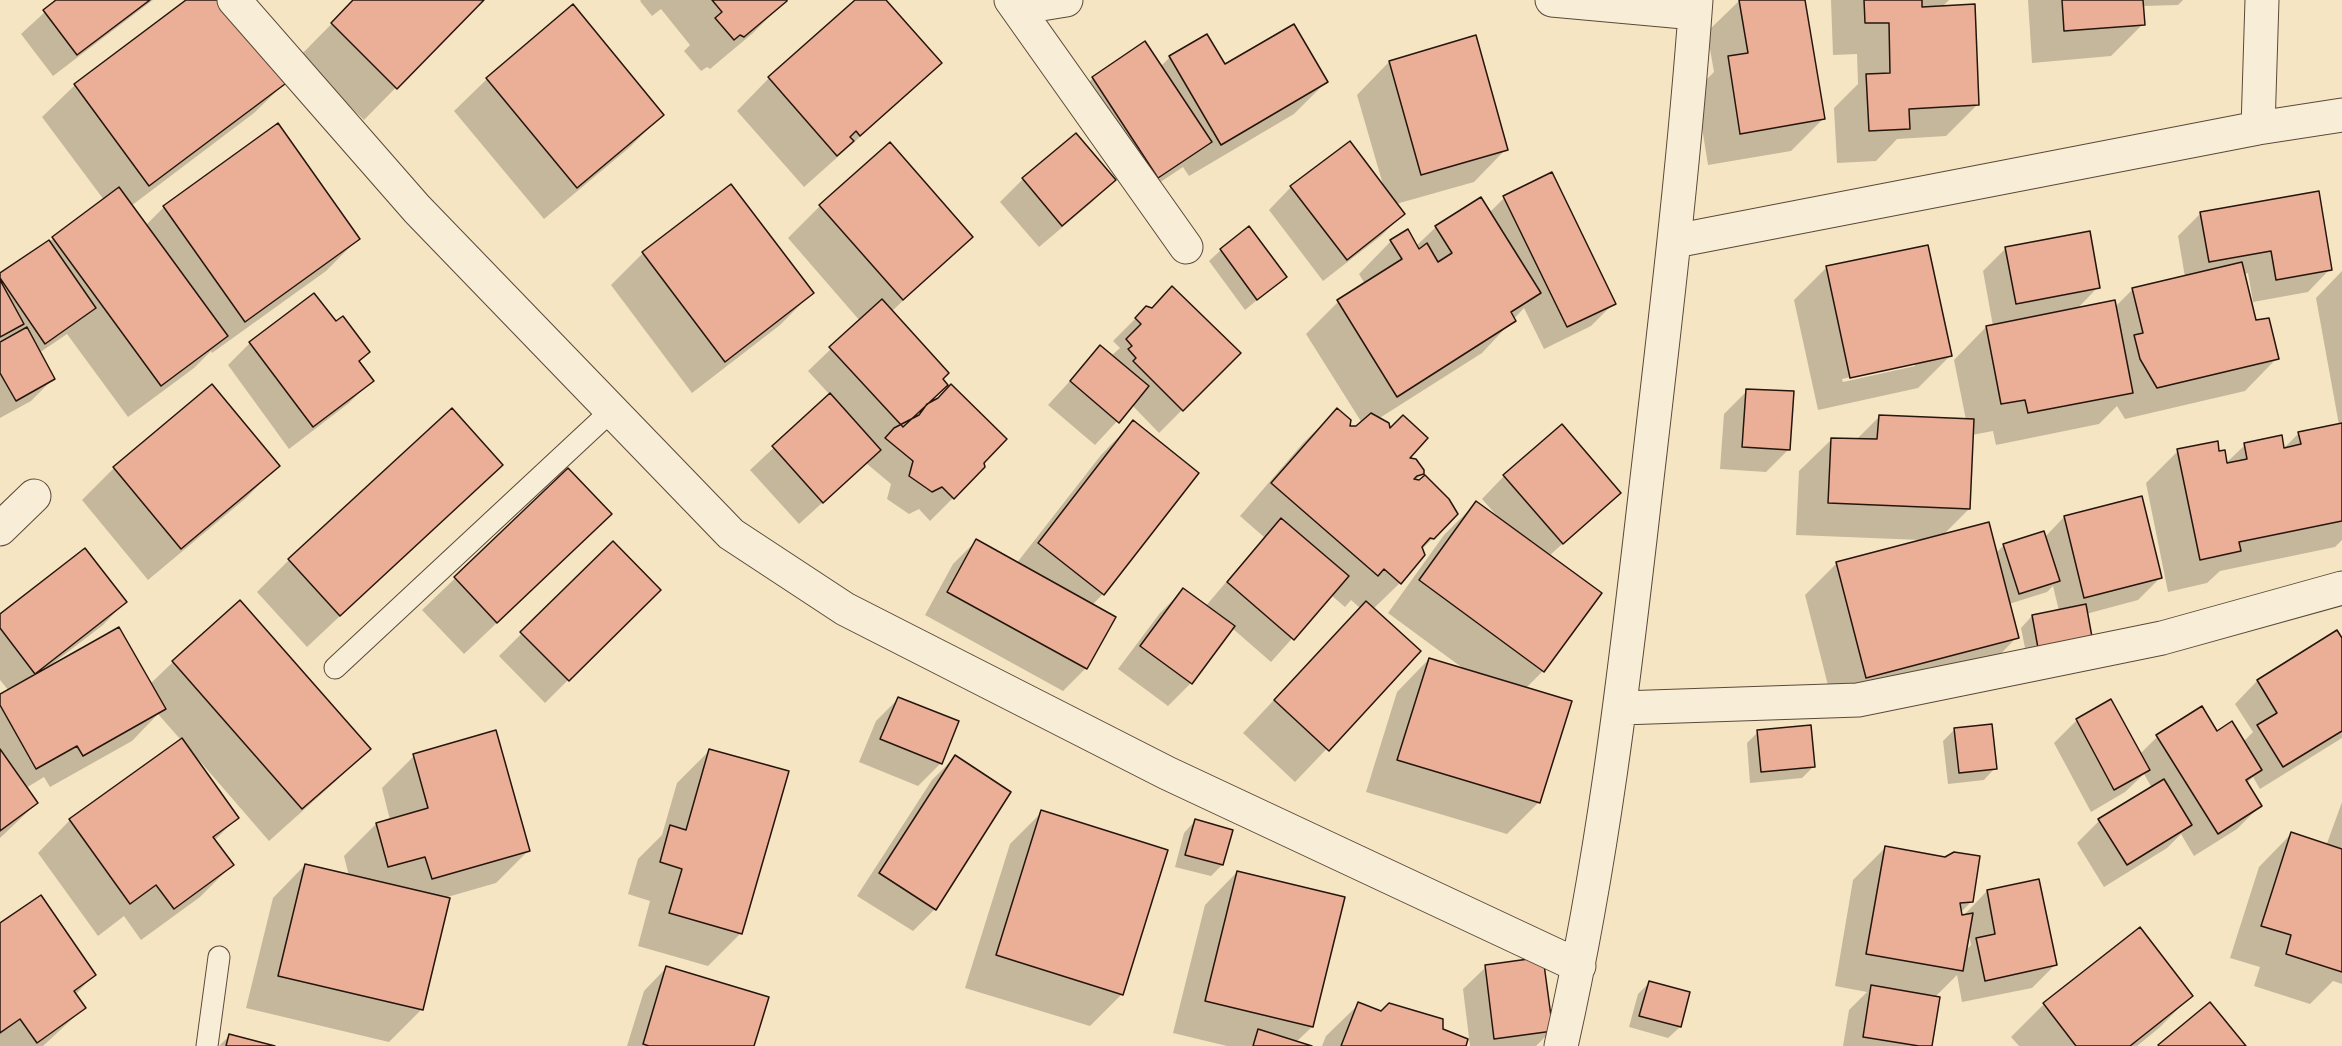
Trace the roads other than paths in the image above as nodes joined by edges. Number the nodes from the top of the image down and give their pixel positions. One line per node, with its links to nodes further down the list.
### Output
1 (234, 0): 11 (street)
2 (1066, 0): 5 (street)
3 (1552, 0): 6 (street)
4 (2262, 0): 8 (street)
5 (1014, 4): 10 (street)
6 (1696, 7): 9 (street)
7 (2342, 115): 8 (street)
8 (2258, 128): 9 (street)
9 (1675, 241): 16 (street)
10 (1186, 247)
11 (611, 411): 15 (lane); 18 (street)
12 (34, 496): 13 (street)
13 (0, 529)
14 (2342, 588): 16 (street)
15 (335, 668)
16 (1621, 708): 18 (street)
17 (219, 957): 19 (lane)
18 (1579, 966): 20 (street)
19 (207, 1046)
20 (1560, 1046)

